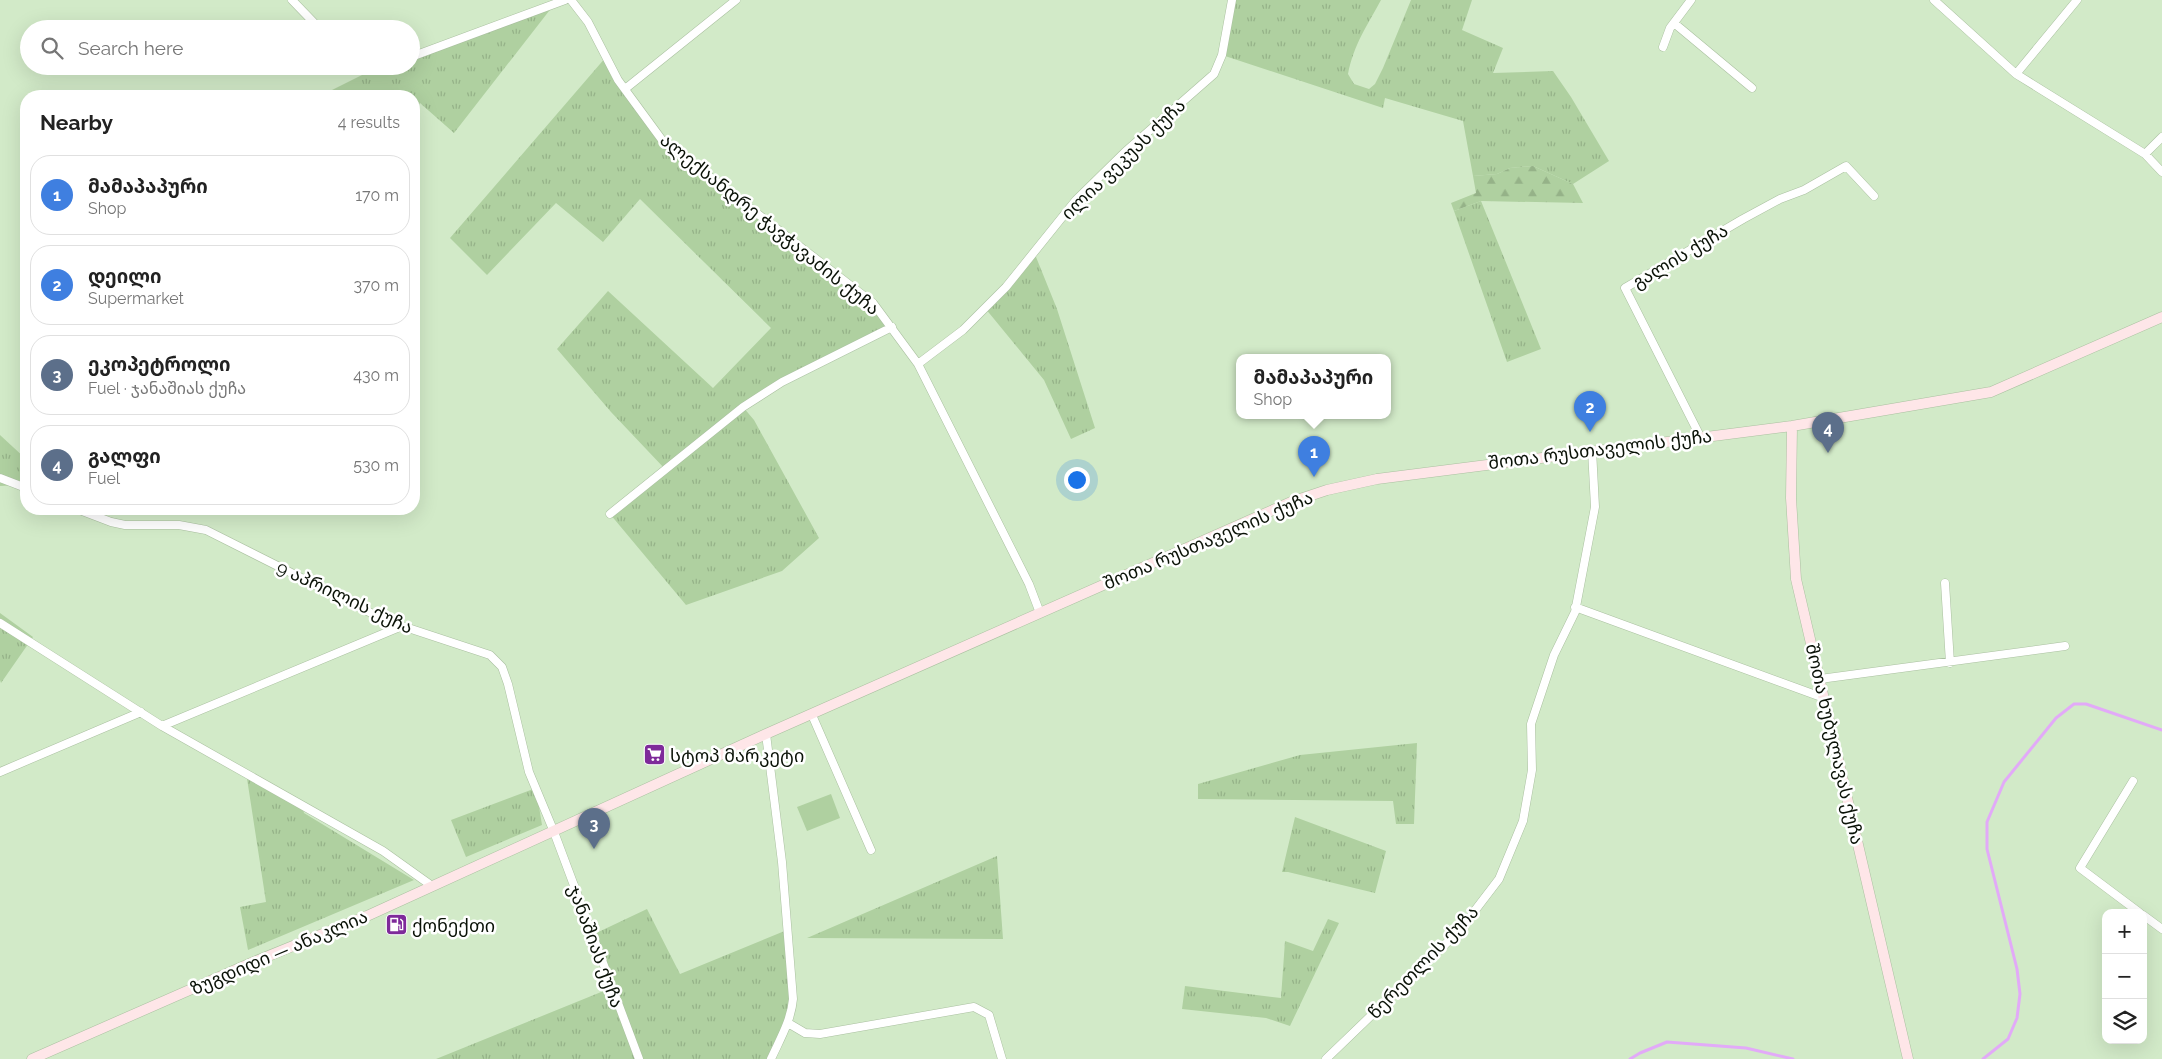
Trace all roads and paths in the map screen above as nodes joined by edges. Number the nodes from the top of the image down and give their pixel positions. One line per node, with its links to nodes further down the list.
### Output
1 (292, 0): 9 (street)
2 (565, 0): 12 (street)
3 (571, 0): 15 (street, ალექსანდრე ჭავჭავაძის ქუჩა)
4 (736, 0): 15 (street)
5 (1232, 0): 22 (street, ილია ვეკუას ქუჩა)
6 (1691, 0): 10 (street)
7 (1934, 0): 13 (street)
8 (2077, 0): 13 (street)
9 (311, 20)
10 (1674, 23): 11 (street); 14 (street)
11 (1663, 47)
12 (420, 54)
13 (2016, 74): 17 (street)
14 (1752, 88)
15 (625, 89): 21 (street, ალექსანდრე ჭავჭავაძის ქუჩა)
16 (2162, 137): 17 (street)
17 (2146, 154): 18 (street)
18 (2162, 172)
19 (1874, 196): 24 (street, გალის ქუჩა)
20 (2162, 318): 23 (main road, შოთა რუსთაველის ქუჩა)
21 (892, 327): 22 (street, ალექსანდრე ჭავჭავაძის ქუჩა); 28 (street)
22 (918, 364): 32 (street, ალექსანდრე ჭავჭავაძის ქუჩა)
23 (1792, 426): 24 (main road, შოთა რუსთაველის ქუჩა); 37 (main road, შოთა ხუბულავას ქუჩა)
24 (1700, 436): 25 (main road, შოთა რუსთაველის ქუჩა)
25 (1592, 450): 31 (street, წერეთლის ქუჩა); 32 (main road, შოთა რუსთაველის ქუჩა)
26 (0, 478): 27 (street)
27 (20, 486)
28 (610, 514)
29 (93, 515): 34 (street, 9 აპრილის ქუჩა)
30 (1945, 583): 36 (street)
31 (1576, 607): 38 (street); 56 (street, წერეთლის ქუჩა)
32 (1040, 613): 40 (main road, შოთა რუსთაველის ქუჩა)
33 (0, 623): 39 (street)
34 (402, 626): 41 (street); 45 (street, 9 აპრილის ქუჩა)
35 (2065, 646): 36 (street)
36 (1950, 663): 37 (street)
37 (1820, 679): 38 (main road, შოთა ხუბულავას ქუჩა)
38 (1824, 698): 57 (main road, შოთა ხუბულავას ქუჩა)
39 (141, 712): 41 (street); 43 (street)
40 (812, 714): 42 (main road, შოთა რუსთაველის ქუჩა); 46 (street)
41 (162, 726): 47 (street)
42 (766, 734): 45 (main road, შოთა რუსთაველის ქუჩა); 51 (street)
43 (0, 772)
44 (2133, 781): 48 (street)
45 (554, 832): 47 (main road, ზუგდიდი — ანაკლია); 53 (street, ჯანაშიას ქუჩა)
46 (871, 850)
47 (432, 886): 52 (main road, ზუგდიდი — ანაკლია)
48 (2135, 909)
49 (2147, 918): 50 (street)
50 (2162, 929)
51 (788, 1023): 54 (street); 55 (street)
52 (32, 1059)
53 (639, 1059)
54 (771, 1059)
55 (1002, 1059)
56 (1326, 1059)
57 (1908, 1059)

